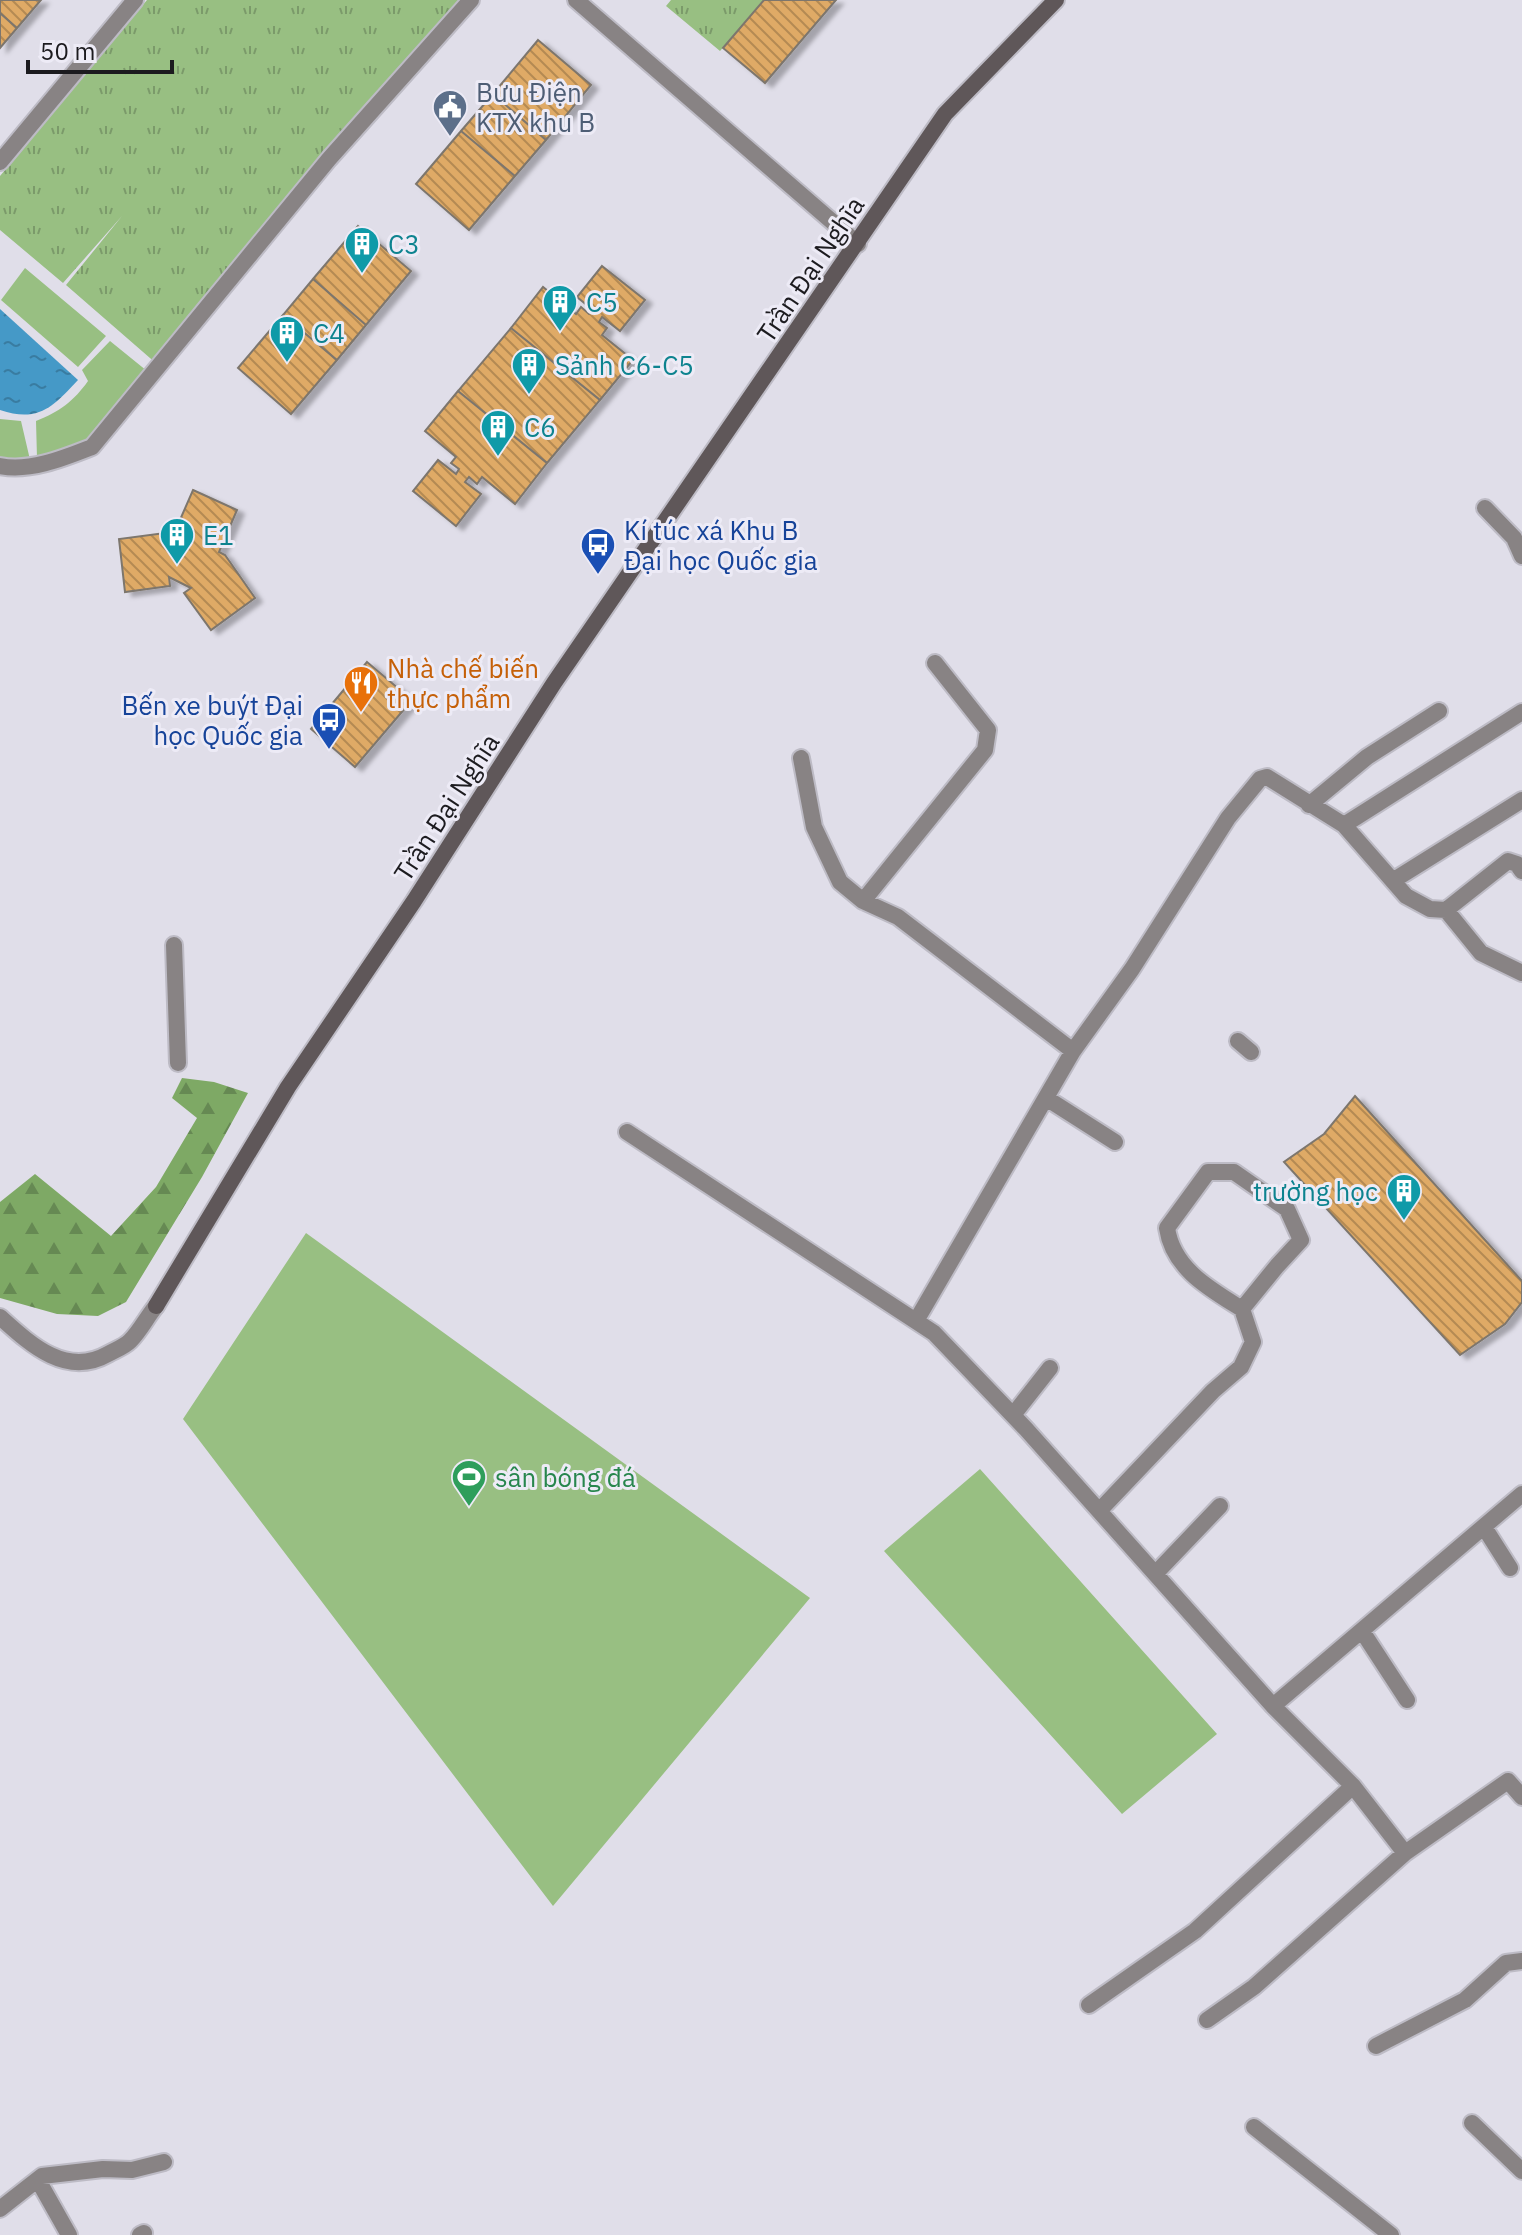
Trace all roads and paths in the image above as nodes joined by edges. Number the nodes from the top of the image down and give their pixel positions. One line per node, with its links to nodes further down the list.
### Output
1 (135, 0): 5 (street)
2 (471, 0): 7 (street)
3 (576, 0): 6 (street)
4 (1056, 0): 6 (street, Trần Đại Nghĩa)
5 (0, 162)
6 (858, 244): 29 (street, Trần Đại Nghĩa)
7 (0, 466)
8 (1485, 508): 9 (street)
9 (1522, 556)
10 (935, 663): 19 (street)
11 (1439, 711): 15 (street)
12 (1522, 712): 16 (street)
13 (801, 758): 19 (street)
14 (1522, 800): 18 (street)
15 (1309, 805): 16 (street); 23 (street)
16 (1344, 825): 18 (street)
17 (1522, 871): 20 (street)
18 (1394, 880): 20 (street)
19 (863, 901): 23 (street)
20 (1446, 910): 22 (street)
21 (174, 945): 24 (street)
22 (1522, 973)
23 (1073, 1051): 25 (street)
24 (178, 1063)
25 (1046, 1098): 27 (street); 30 (street)
26 (627, 1132): 30 (street)
27 (1115, 1142)
28 (1242, 1309): 28 (street); 35 (street)
29 (0, 1317)
30 (916, 1321): 32 (street)
31 (1050, 1368): 32 (street)
32 (1013, 1415): 35 (street)
33 (1522, 1494): 36 (street)
34 (1220, 1506): 38 (street)
35 (1100, 1510): 38 (street)
36 (1484, 1527): 37 (street); 39 (street)
37 (1510, 1568)
38 (1156, 1573): 41 (street)
39 (1362, 1631): 40 (street); 41 (street)
40 (1407, 1700)
41 (1273, 1706): 42 (street)
42 (1353, 1786): 44 (street); 46 (street)
43 (1522, 1797): 44 (street)
44 (1405, 1853): 47 (street)
45 (1522, 1961): 48 (street)
46 (1089, 2005)
47 (1207, 2020)
48 (1376, 2046)
49 (1472, 2123): 52 (street)
50 (1254, 2127): 56 (street)
51 (164, 2162): 53 (street)
52 (1522, 2171)
53 (38, 2180): 54 (street); 55 (street)
54 (0, 2209)
55 (69, 2235)
56 (1391, 2235)

